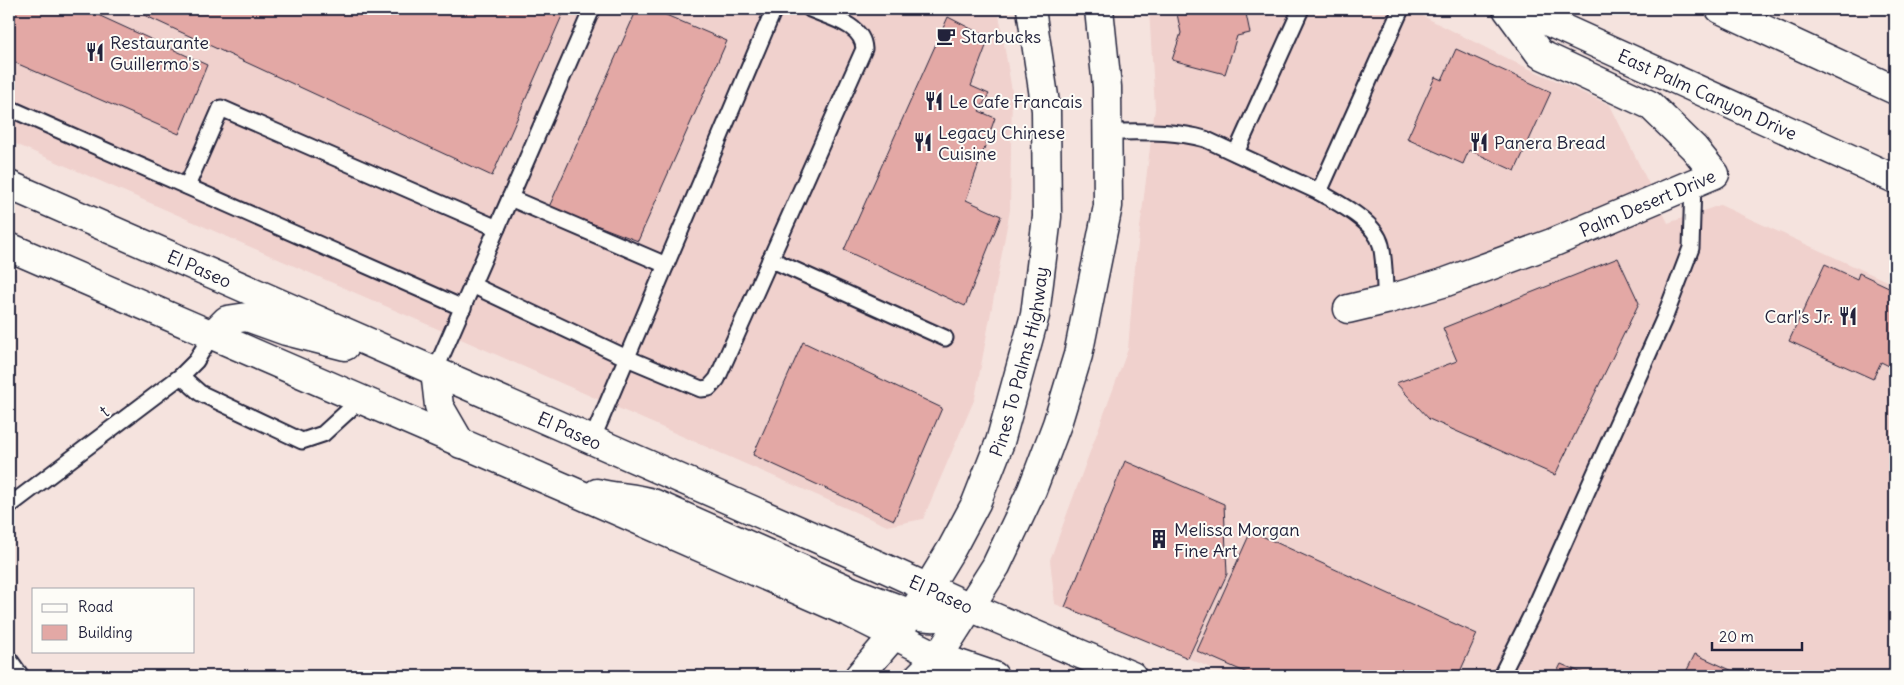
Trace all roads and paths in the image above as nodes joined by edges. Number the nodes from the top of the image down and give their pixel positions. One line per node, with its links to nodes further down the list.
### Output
1 (592, 9): 20 (lane)
2 (774, 9): 24 (lane)
3 (810, 9): 23 (lane)
4 (1031, 9): 39 (street, Pines To Palms Highway)
5 (1099, 9): 13 (street)
6 (1301, 9): 14 (lane)
7 (1402, 9): 19 (lane)
8 (1507, 9): 15 (street, Palm Desert Drive)
9 (1520, 9): 16 (street, East Palm Canyon Drive)
10 (1720, 9): 11 (street)
11 (1895, 90)
12 (9, 108): 18 (lane)
13 (1108, 132): 14 (lane); 40 (street)
14 (1236, 153): 19 (lane)
15 (1704, 179): 26 (street, Palm Desert Drive); 50 (lane)
16 (1895, 179)
17 (9, 185): 32 (street, El Paseo)
18 (187, 186): 21 (lane); 27 (lane)
19 (1319, 192): 26 (lane)
20 (510, 198): 21 (lane); 24 (lane)
21 (497, 228): 25 (lane)
22 (9, 247): 29 (street)
23 (770, 259): 30 (lane); 31 (lane)
24 (666, 265): 31 (lane)
25 (472, 285): 27 (lane); 31 (lane)
26 (1386, 300): 28 (street, Palm Desert Drive)
27 (463, 308): 32 (lane)
28 (1348, 309)
29 (211, 336): 32 (street); 33 (lane, t); 34 (street)
30 (945, 338)
31 (627, 358): 35 (lane)
32 (429, 369): 35 (street, El Paseo); 36 (street)
33 (181, 376): 34 (lane); 38 (lane, t)
34 (360, 400): 36 (street)
35 (592, 440): 39 (street, El Paseo)
36 (461, 444): 37 (street)
37 (549, 481): 41 (street); 42 (street)
38 (9, 506)
39 (928, 587): 40 (street, El Paseo); 41 (street, Pines To Palms Highway)
40 (969, 609): 41 (street); 43 (street); 49 (street, El Paseo)
41 (912, 614): 42 (street, Pines To Palms Highway)
42 (894, 635): 43 (street); 46 (street, Pines To Palms Highway)
43 (938, 657): 47 (street); 48 (street)
44 (9, 659): 45 (lane)
45 (21, 676)
46 (859, 676)
47 (919, 676)
48 (994, 676)
49 (1132, 676)
50 (1501, 676)

